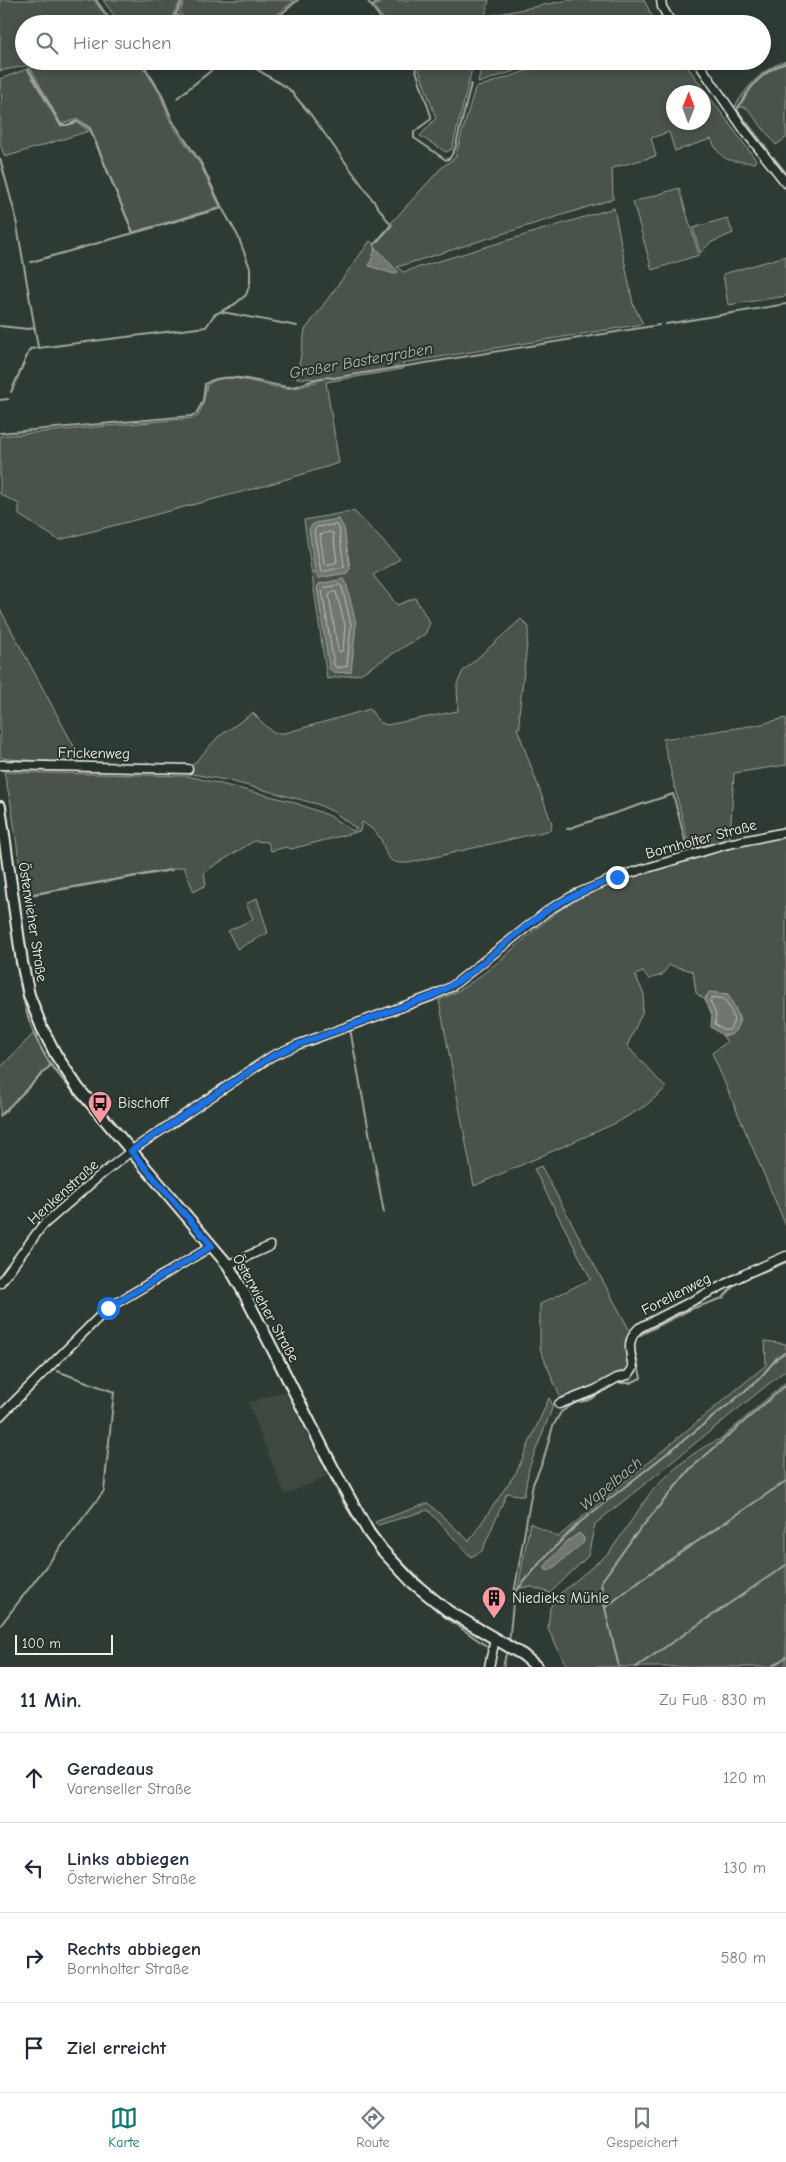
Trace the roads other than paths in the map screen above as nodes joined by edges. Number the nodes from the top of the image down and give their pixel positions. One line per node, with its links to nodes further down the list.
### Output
1 (661, 0): 2 (street)
2 (667, 15)
3 (703, 70): 4 (street)
4 (786, 183)
5 (0, 765): 6 (street, Frickenweg)
6 (188, 769)
7 (0, 807): 9 (street, Österwieher Straße)
8 (786, 832): 9 (street, Bornholter Straße)
9 (131, 1151): 10 (street, Österwieher Straße); 14 (street, Henkenstraße)
10 (212, 1246): 13 (street, Österwieher Straße); 16 (street)
11 (270, 1246): 13 (street)
12 (786, 1256): 15 (street, Forellenweg)
13 (228, 1265): 17 (street, Österwieher Straße)
14 (0, 1283)
15 (559, 1404)
16 (0, 1416)
17 (498, 1641): 18 (street); 19 (street, Österwieher Straße)
18 (489, 1667)
19 (537, 1667)

